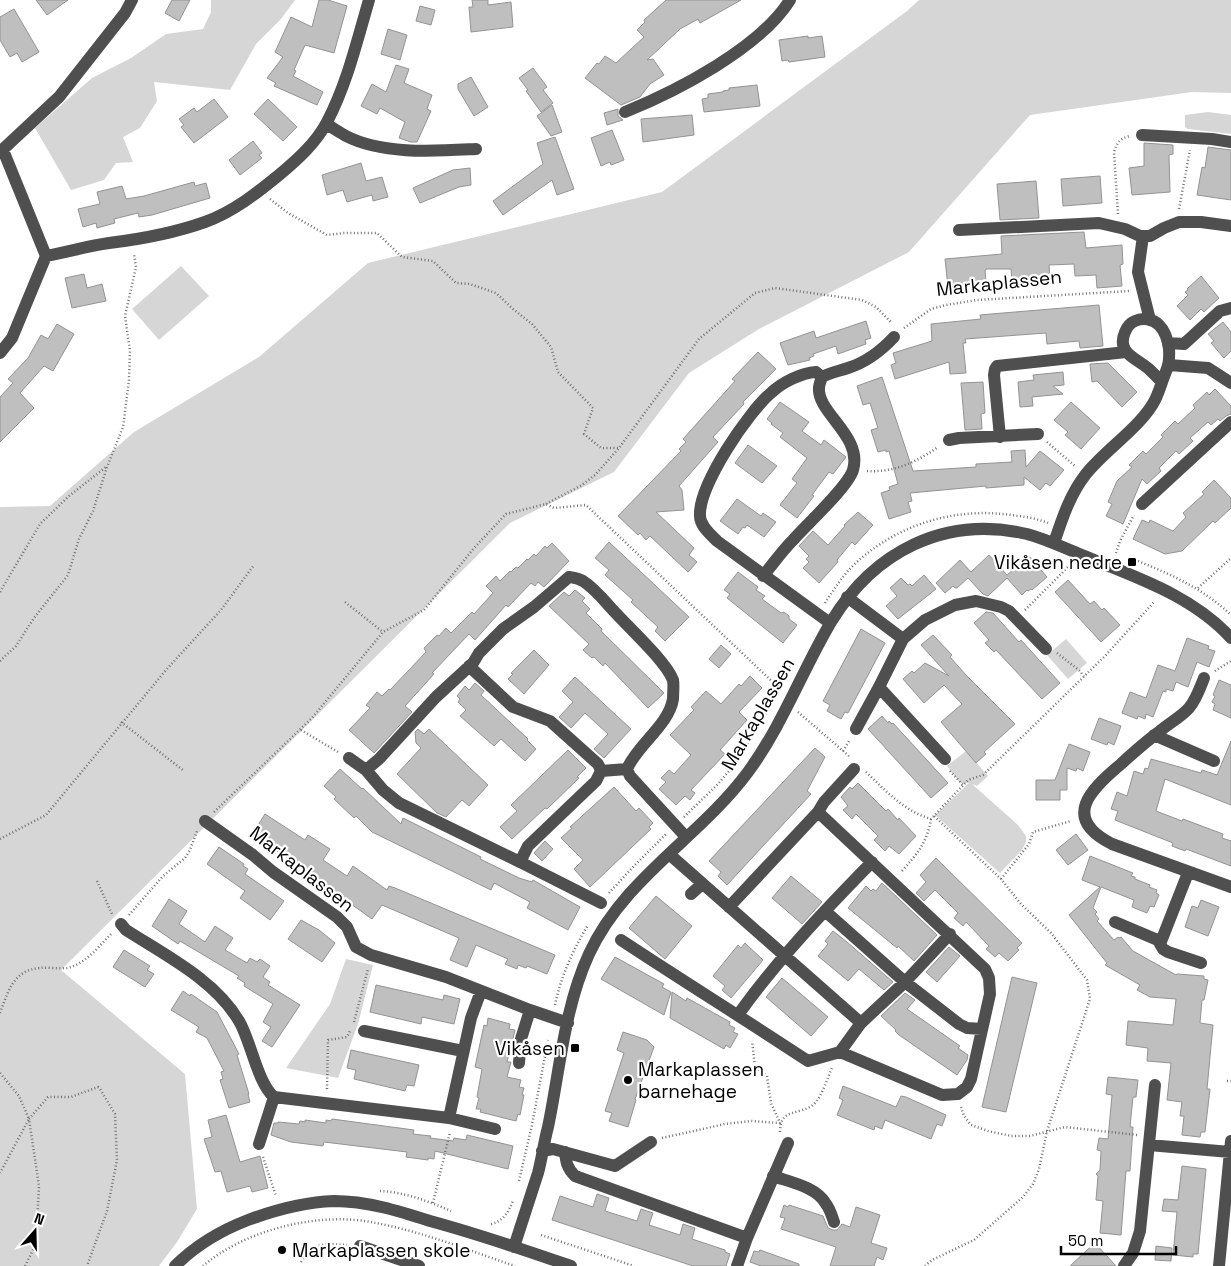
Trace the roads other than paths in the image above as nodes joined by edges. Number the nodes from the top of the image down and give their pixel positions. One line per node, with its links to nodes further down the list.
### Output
1 (132, 0): 9 (street)
2 (369, 0): 5 (street)
3 (790, 0): 4 (street)
4 (625, 112)
5 (326, 124): 8 (street); 13 (street)
6 (1142, 134): 7 (street)
7 (1231, 142)
8 (476, 149)
9 (1, 151): 13 (street)
10 (1231, 226): 12 (street)
11 (959, 230): 12 (street)
12 (1143, 236): 15 (street)
13 (46, 256): 19 (street)
14 (1231, 308): 17 (street)
15 (1150, 320): 17 (street); 18 (street)
16 (897, 334): 21 (street)
17 (1168, 344): 20 (street)
18 (1126, 352): 22 (street); 26 (street)
19 (0, 353)
20 (1169, 364): 22 (street); 23 (street)
21 (822, 377): 30 (street); 30 (street)
22 (1162, 382): 29 (street)
23 (1231, 383)
24 (1231, 422): 28 (street)
25 (1038, 434): 26 (street)
26 (1000, 437): 27 (street)
27 (949, 440)
28 (1142, 504)
29 (1054, 543): 31 (street, Markaplassen); 34 (street, Markaplassen)
30 (763, 576): 32 (street)
31 (847, 597): 32 (street, Markaplassen); 33 (street)
32 (830, 623): 50 (street, Markaplassen)
33 (903, 638): 35 (street); 38 (street)
34 (1231, 638)
35 (1046, 649)
36 (469, 666): 45 (street); 46 (street); 47 (street)
37 (1204, 678): 40 (street)
38 (879, 687): 39 (street); 42 (street)
39 (856, 729)
40 (1154, 735): 43 (street); 54 (street)
41 (349, 758): 46 (street)
42 (945, 759)
43 (1214, 761)
44 (856, 767): 48 (street)
45 (627, 769): 47 (street); 50 (street)
46 (366, 770): 52 (street)
47 (601, 771): 52 (street)
48 (818, 812): 53 (street); 59 (street)
49 (205, 821): 69 (street, Markaplassen)
50 (686, 837): 51 (street, Markaplassen)
51 (669, 854): 55 (street); 72 (street, Markaplassen)
52 (520, 862): 58 (street)
53 (872, 862): 60 (street); 63 (street)
54 (1188, 873): 56 (street); 65 (street)
55 (702, 884): 57 (street); 59 (street)
56 (1231, 887)
57 (691, 894)
58 (601, 903)
59 (729, 907): 66 (street)
60 (825, 911): 66 (street); 68 (street)
61 (1115, 922): 65 (street)
62 (121, 924): 80 (street)
63 (950, 934): 68 (street); 74 (street)
64 (621, 940): 71 (street)
65 (1160, 940): 67 (street)
66 (785, 957): 71 (street); 73 (street)
67 (1201, 963)
68 (906, 982): 73 (street); 74 (street)
69 (482, 991): 70 (street, Markaplassen); 76 (street)
70 (530, 1010): 72 (street, Markaplassen); 78 (street)
71 (738, 1015): 77 (street)
72 (568, 1023): 88 (street, Markaplassen)
73 (862, 1023): 77 (street)
74 (982, 1029): 77 (street)
75 (364, 1031): 76 (street)
76 (463, 1052): 81 (street)
77 (840, 1052)
78 (519, 1063)
79 (1155, 1085): 83 (street)
80 (274, 1097): 81 (street); 86 (street)
81 (449, 1118): 82 (street)
82 (495, 1129)
83 (1150, 1140): 87 (street); 100 (street)
84 (651, 1142): 89 (street)
85 (788, 1143): 90 (street)
86 (259, 1144)
87 (1230, 1146): 95 (street)
88 (542, 1152): 89 (street); 94 (street, Markaplassen)
89 (565, 1152): 92 (street)
90 (773, 1176): 91 (street); 92 (street)
91 (834, 1222)
92 (747, 1238): 99 (street)
93 (360, 1246): 97 (street)
94 (514, 1247): 96 (street); 98 (street)
95 (1223, 1261)
96 (175, 1266)
97 (419, 1266)
98 (569, 1266)
99 (737, 1266)
100 (1124, 1266)

